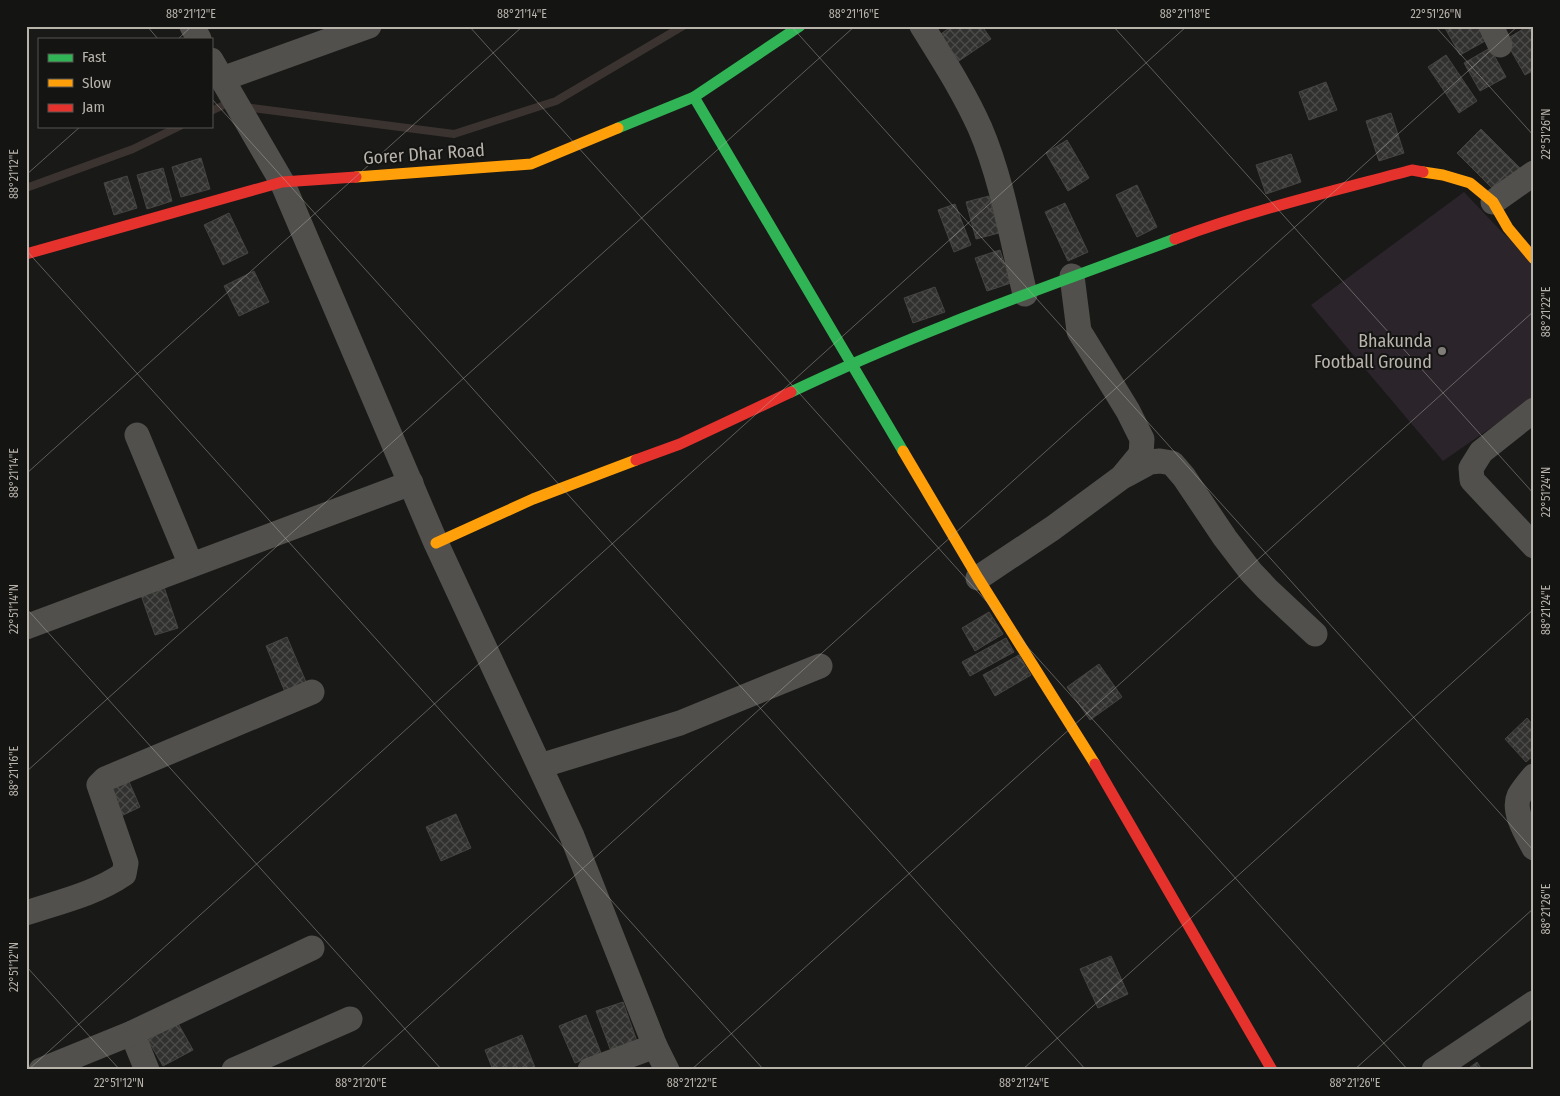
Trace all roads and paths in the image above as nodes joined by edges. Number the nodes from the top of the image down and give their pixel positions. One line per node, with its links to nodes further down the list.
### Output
1 (192, 26): 5 (street)
2 (369, 26): 6 (street)
3 (800, 26): 7 (street, Gorer Dhar Road)
4 (922, 26): 14 (street)
5 (198, 38)
6 (222, 78): 9 (street)
7 (694, 97): 9 (street, Gorer Dhar Road); 15 (street)
8 (1534, 173): 10 (street)
9 (282, 182): 11 (street, Gorer Dhar Road); 19 (street)
10 (1492, 202): 12 (street); 13 (street)
11 (26, 254)
12 (1534, 259)
13 (1072, 276): 14 (street); 18 (street)
14 (1025, 294): 15 (street)
15 (852, 363): 20 (street); 23 (street)
16 (1534, 410): 21 (street)
17 (137, 435): 22 (street)
18 (1122, 477): 23 (street); 25 (street)
19 (411, 483): 20 (street); 22 (street)
20 (436, 543): 28 (street)
21 (1534, 546)
22 (191, 565): 24 (street)
23 (978, 578): 43 (street)
24 (26, 627)
25 (1315, 634)
26 (820, 666): 28 (street)
27 (312, 692): 31 (street)
28 (540, 766): 36 (street)
29 (1534, 776): 30 (street)
30 (1534, 848)
31 (26, 913)
32 (312, 948): 35 (street)
33 (1534, 1003): 37 (street)
34 (350, 1019): 40 (street)
35 (132, 1033): 38 (street); 39 (street)
36 (655, 1046): 41 (street); 42 (street)
37 (1439, 1069)
38 (41, 1070)
39 (147, 1070)
40 (234, 1070)
41 (590, 1070)
42 (667, 1070)
43 (1272, 1070)

